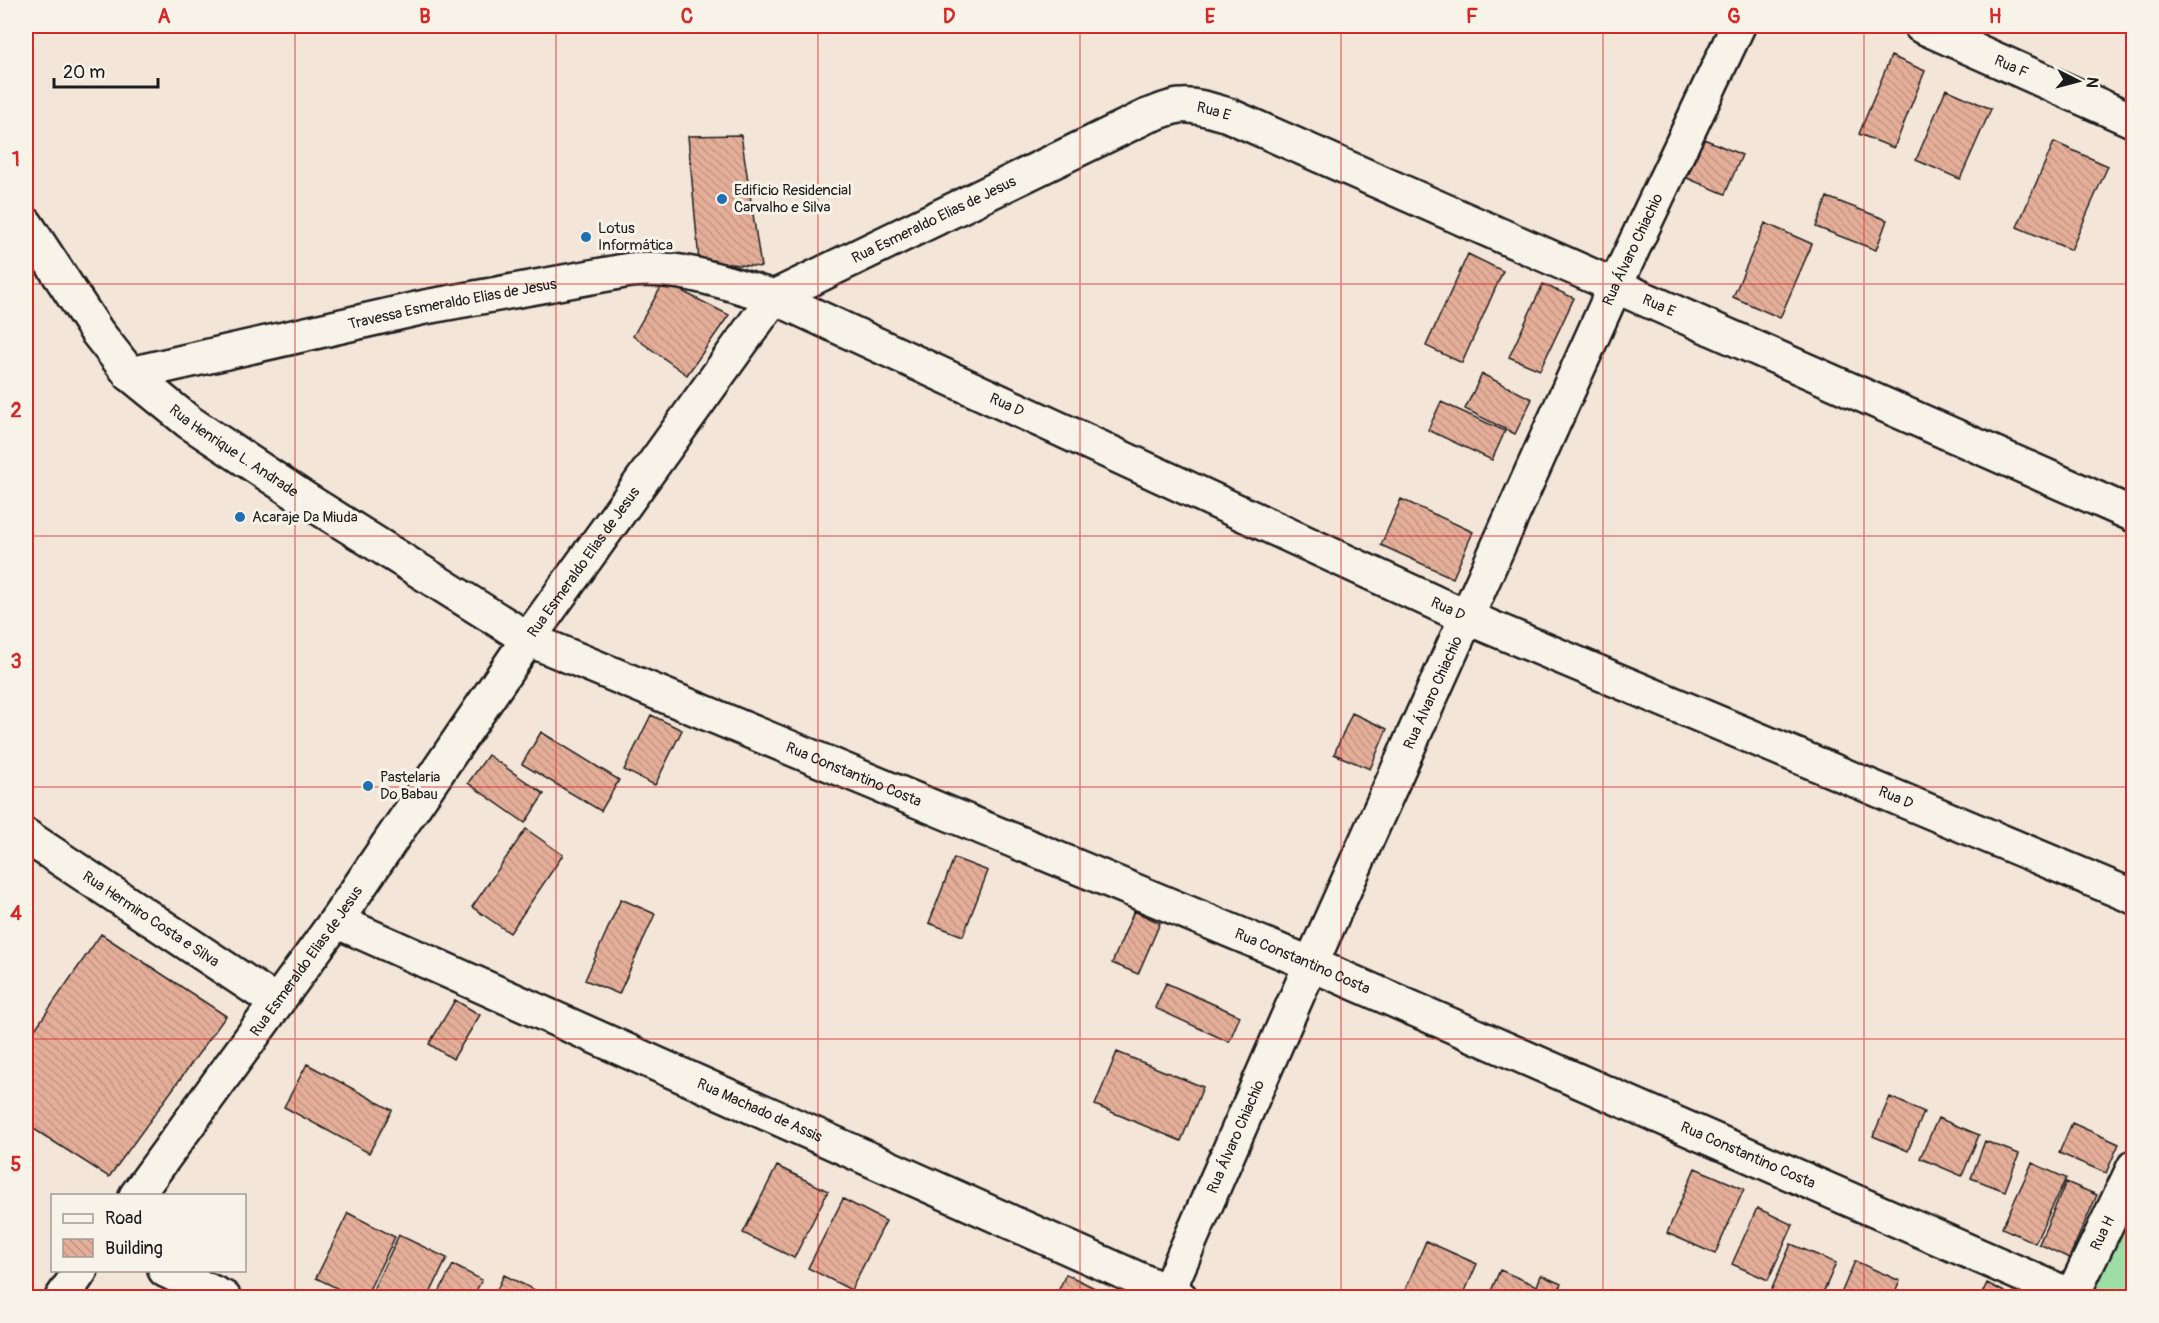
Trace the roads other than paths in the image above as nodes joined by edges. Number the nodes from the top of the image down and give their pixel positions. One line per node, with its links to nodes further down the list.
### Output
1 (1738, 26): 6 (street, Rua Álvaro Chiachio)
2 (1922, 26): 4 (street, Rua F)
3 (1181, 106): 6 (street, Rua E); 7 (street, Rua Esmeraldo Elias de Jesus)
4 (2133, 121)
5 (26, 224): 8 (street, Rua Henrique L. Andrade)
6 (1615, 286): 9 (street, Rua E); 10 (street, Rua Álvaro Chiachio)
7 (774, 297): 8 (street, Travessa Esmeraldo Elias de Jesus); 10 (street, Rua D); 11 (street, Rua Esmeraldo Elias de Jesus)
8 (130, 374): 11 (street, Rua Henrique L. Andrade)
9 (2133, 515)
10 (1466, 617): 13 (street, Rua D); 15 (street, Rua Álvaro Chiachio)
11 (528, 639): 14 (street, Rua Esmeraldo Elias de Jesus); 15 (street, Rua Constantino Costa)
12 (26, 836): 16 (street, Rua Hermiro Costa e Silva)
13 (2133, 897)
14 (336, 921): 16 (street, Rua Esmeraldo Elias de Jesus); 21 (street, Rua Machado de Assis)
15 (1311, 964): 21 (street, Rua Álvaro Chiachio); 22 (street, Rua Constantino Costa)
16 (276, 1002): 18 (street, Rua Esmeraldo Elias de Jesus)
17 (2133, 1167): 22 (street, Rua H)
18 (137, 1194)
19 (80, 1272): 23 (street)
20 (169, 1272): 24 (street)
21 (1171, 1296)
22 (2071, 1297)
23 (62, 1298)
24 (224, 1298)

